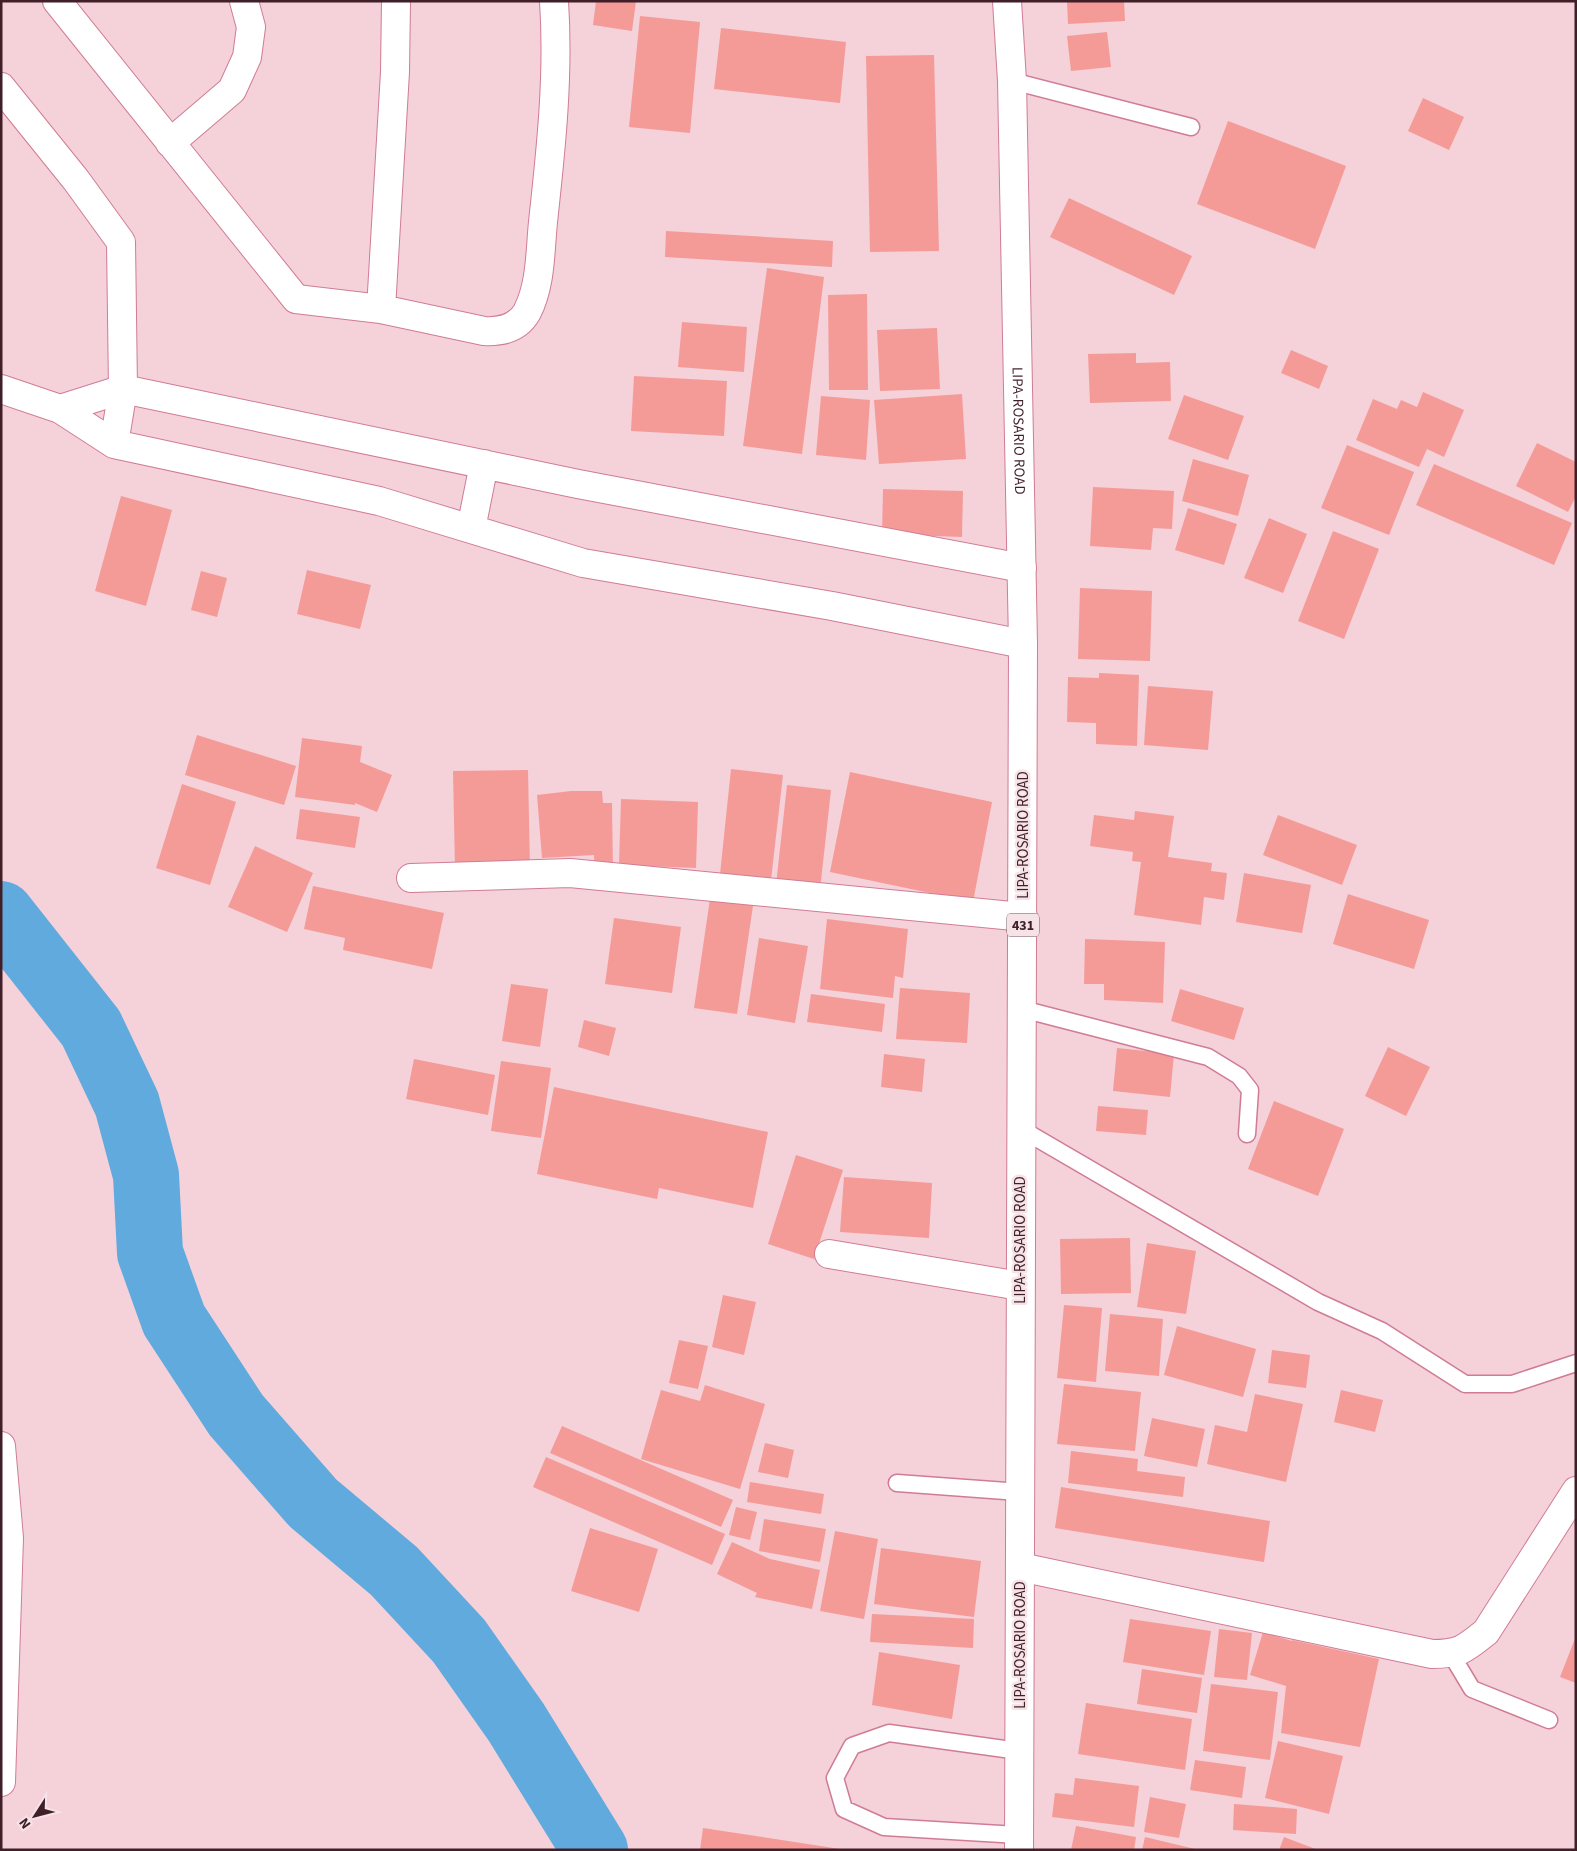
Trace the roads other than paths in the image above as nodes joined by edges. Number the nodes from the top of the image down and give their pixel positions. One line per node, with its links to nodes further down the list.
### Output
1 (57, 1): 9 (street)
2 (244, 1): 9 (street)
3 (396, 1): 10 (street)
4 (554, 1): 10 (street)
5 (1007, 1): 6 (street, LIPA-ROSARIO ROAD / 431)
6 (1012, 81): 8 (lane); 17 (street, LIPA-ROSARIO ROAD / 431)
7 (1, 86): 12 (street)
8 (1190, 127)
9 (170, 143): 10 (street)
10 (381, 309)
11 (1, 389): 13 (street)
12 (123, 389): 13 (street); 14 (street); 15 (street)
13 (60, 408): 14 (street)
14 (114, 444): 16 (street)
15 (484, 464): 16 (street); 17 (street)
16 (471, 529): 18 (street)
17 (1022, 568): 18 (street, LIPA-ROSARIO ROAD / 431)
18 (1023, 644): 20 (street, LIPA-ROSARIO ROAD / 431)
19 (411, 878): 20 (street)
20 (1023, 917): 21 (street, LIPA-ROSARIO ROAD / 431)
21 (1022, 1009): 22 (street, LIPA-ROSARIO ROAD / 431); 23 (lane)
22 (1021, 1128): 25 (street, LIPA-ROSARIO ROAD / 431); 26 (lane)
23 (1247, 1134)
24 (829, 1254): 25 (street)
25 (1020, 1286): 30 (street, LIPA-ROSARIO ROAD / 431)
26 (1576, 1363)
27 (1, 1446): 31 (street)
28 (897, 1483): 30 (lane)
29 (1576, 1491): 33 (street)
30 (1020, 1492): 32 (street, LIPA-ROSARIO ROAD / 431)
31 (5, 1538): 36 (street)
32 (1020, 1567): 33 (street); 35 (street, LIPA-ROSARIO ROAD / 431)
33 (1451, 1654): 34 (lane)
34 (1549, 1720)
35 (1019, 1751): 38 (street, LIPA-ROSARIO ROAD / 431); 38 (lane)
36 (2, 1752): 37 (street)
37 (1, 1782)
38 (1019, 1842)

